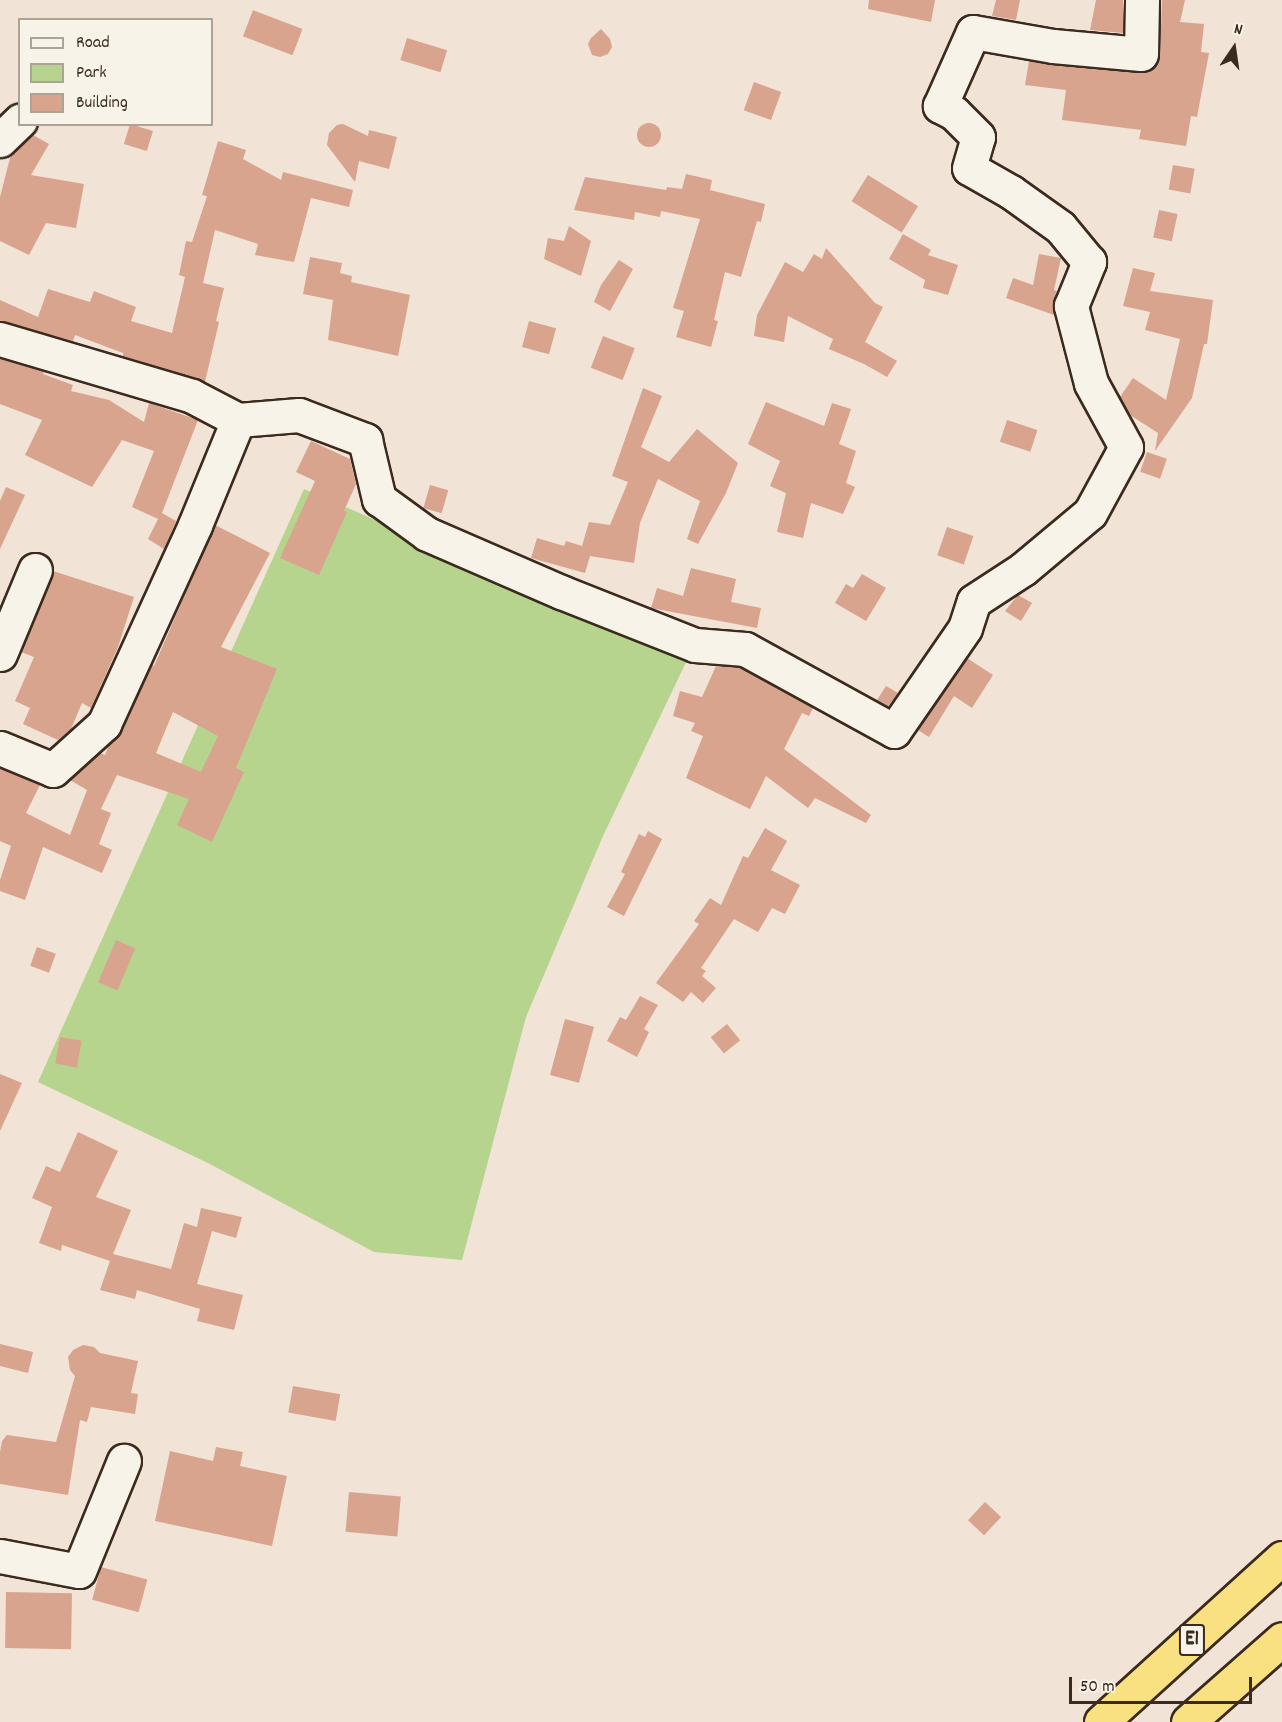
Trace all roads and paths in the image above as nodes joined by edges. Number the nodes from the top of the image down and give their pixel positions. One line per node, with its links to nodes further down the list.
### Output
1 (1142, 0): 5 (street)
2 (18, 123): 3 (street)
3 (0, 140)
4 (0, 339): 5 (street)
5 (238, 420): 8 (street)
6 (35, 570): 7 (street)
7 (0, 654)
8 (0, 748)
9 (124, 1461): 10 (street)
10 (0, 1556)
11 (1282, 1558): 13 (highway, E1)
12 (1282, 1639): 14 (highway)
13 (1101, 1722)
14 (1188, 1722)

